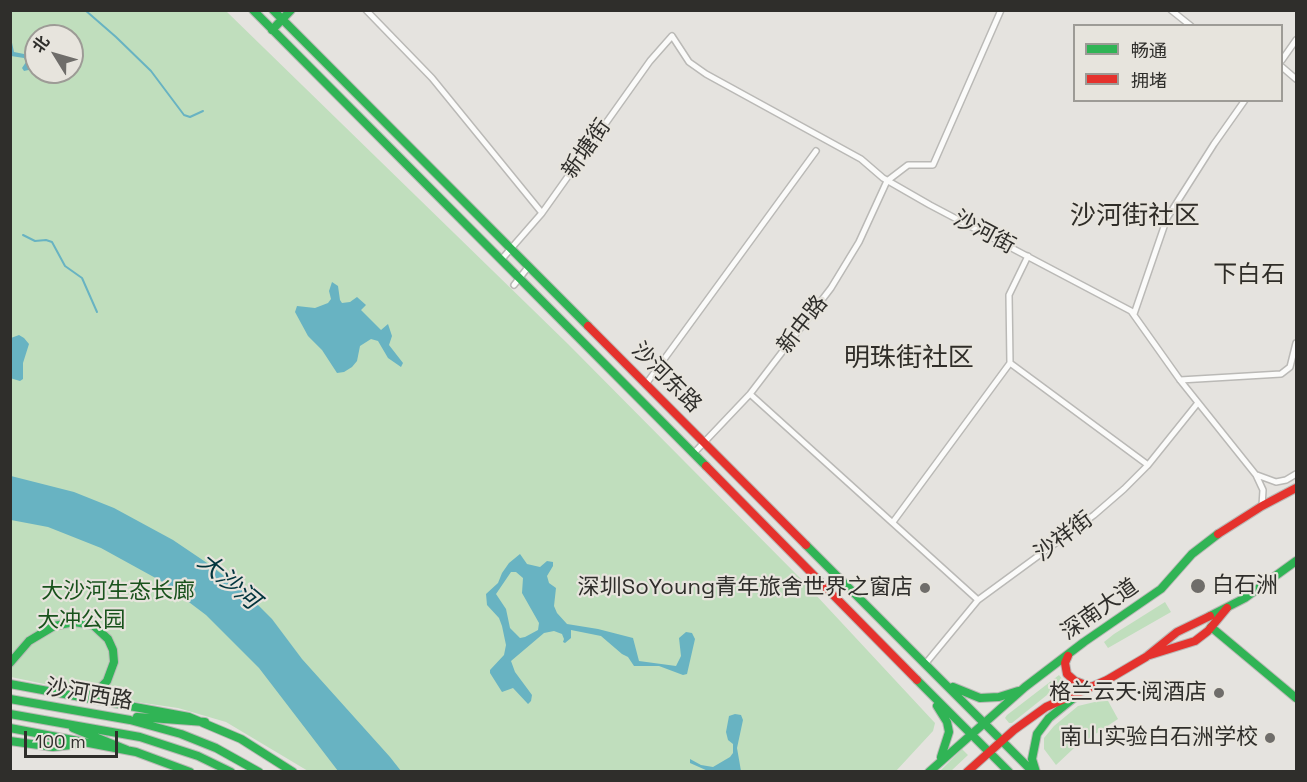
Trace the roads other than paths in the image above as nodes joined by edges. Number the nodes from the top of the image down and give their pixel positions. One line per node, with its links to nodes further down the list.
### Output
1 (253, 10): 9 (main road, 沙河东路)
2 (273, 10): 7 (main road, 沙河东路)
3 (291, 10): 7 (main road)
4 (366, 10): 18 (street)
5 (1001, 10): 17 (street)
6 (1171, 10): 8 (street)
7 (282, 20): 9 (main road); 19 (main road, 沙河东路)
8 (1188, 24)
9 (272, 30): 21 (main road, 沙河东路)
10 (672, 36): 17 (street, 沙河街); 18 (street, 新塘街)
11 (1296, 40): 12 (street)
12 (1283, 57)
13 (1283, 69): 14 (street)
14 (1296, 79)
15 (1244, 102): 24 (street)
16 (816, 151): 28 (street)
17 (887, 181): 20 (street, 沙河街); 29 (street, 新中路)
18 (542, 213): 19 (street, 新塘街)
19 (511, 248): 21 (street, 新塘街); 22 (main road, 沙河东路)
20 (1028, 256): 24 (street, 沙河街); 26 (street)
21 (501, 260): 23 (main road, 沙河东路)
22 (529, 266): 23 (street); 28 (main road, 沙河东路)
23 (517, 282): 32 (main road, 沙河东路)
24 (1134, 314): 27 (street, 沙河街)
25 (1296, 344): 27 (street)
26 (1010, 363): 33 (street); 38 (street)
27 (1180, 381): 30 (street, 沙河街)
28 (646, 384): 31 (main road, 沙河东路)
29 (750, 394): 31 (street, 新中路); 38 (street)
30 (1197, 404): 33 (street, 沙祥街); 35 (street, 沙河街)
31 (704, 441): 32 (street, 新中路); 46 (main road, 沙河东路)
32 (694, 453): 51 (main road, 沙河东路)
33 (1148, 465): 40 (street, 沙祥街)
34 (1296, 474): 35 (street)
35 (1256, 475): 37 (street)
36 (1296, 488): 37 (main road, 深南大道)
37 (1262, 506): 43 (main road, 深南大道)
38 (893, 522): 40 (street)
39 (1296, 561): 41 (main road)
40 (978, 600): 46 (street, 沙祥街)
41 (1227, 608): 42 (main road); 44 (main road)
42 (1211, 627): 44 (main road); 54 (main road)
43 (1070, 653): 49 (main road, 深南大道); 50 (main road)
44 (1146, 657): 50 (main road)
45 (10, 663): 53 (main road)
46 (926, 663): 47 (main road, 沙河东路)
47 (943, 680): 49 (main road); 58 (main road, 沙河东路)
48 (10, 684): 53 (main road)
49 (1026, 687): 58 (main road, 深南大道)
50 (1093, 687): 52 (main road)
51 (927, 691): 62 (main road, 沙河东路); 68 (main road)
52 (1083, 691): 63 (main road); 76 (main road)
53 (84, 698): 60 (main road)
54 (1296, 698)
55 (10, 699): 57 (main road, 沙河西路)
56 (10, 714): 59 (main road, 沙河西路)
57 (109, 716): 60 (main road); 71 (main road, 沙河西路)
58 (984, 722): 62 (main road, 深南大道); 63 (main road, 沙河东路)
59 (59, 723): 66 (main road); 70 (main road, 沙河西路)
60 (205, 723): 72 (main road)
61 (10, 728): 65 (main road)
62 (970, 734): 67 (main road, 沙河东路); 68 (main road, 深南大道)
63 (1002, 740): 67 (main road); 76 (main road, 沙河东路)
64 (10, 741): 65 (main road)
65 (88, 743): 66 (main road)
66 (127, 750): 69 (main road)
67 (988, 752): 74 (main road); 75 (main road, 沙河东路)
68 (938, 763): 73 (main road, 深南大道)
69 (190, 771)
70 (231, 771)
71 (259, 771)
72 (293, 771)
73 (929, 771)
74 (967, 771)
75 (1009, 771)
76 (1035, 771)

